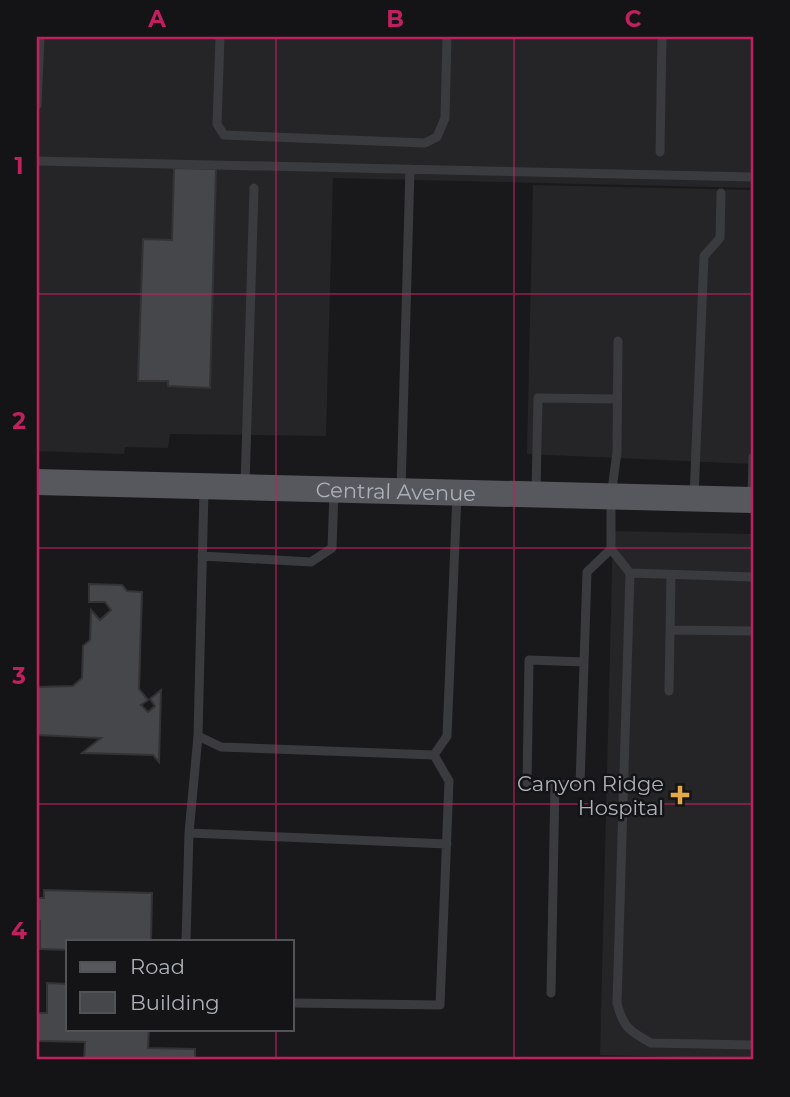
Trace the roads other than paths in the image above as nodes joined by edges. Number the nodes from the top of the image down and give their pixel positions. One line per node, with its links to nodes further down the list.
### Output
1 (40, 37): 5 (lane)
2 (220, 37): 3 (lane)
3 (447, 37)
4 (662, 37): 6 (lane)
5 (37, 105)
6 (660, 152)
7 (37, 161): 8 (lane)
8 (410, 169): 9 (lane); 19 (lane)
9 (753, 177)
10 (254, 188): 17 (lane)
11 (722, 193): 23 (lane)
12 (618, 341): 13 (lane)
13 (617, 399): 21 (lane); 22 (lane)
14 (753, 457): 24 (lane)
15 (37, 482): 16 (main road, Central Avenue)
16 (204, 486): 17 (main road, Central Avenue); 26 (lane)
17 (245, 488): 18 (main road, Central Avenue)
18 (334, 490): 19 (main road, Central Avenue); 26 (lane)
19 (401, 491): 20 (main road, Central Avenue)
20 (457, 493): 21 (main road, Central Avenue); 35 (lane)
21 (536, 495): 22 (main road, Central Avenue)
22 (611, 497): 23 (main road, Central Avenue); 25 (lane)
23 (694, 499): 24 (main road, Central Avenue)
24 (752, 500)
25 (611, 548): 27 (lane); 32 (lane)
26 (202, 556): 34 (lane)
27 (630, 573): 28 (lane); 42 (lane)
28 (671, 575): 29 (lane); 30 (lane)
29 (753, 577)
30 (670, 630): 31 (lane); 33 (lane)
31 (753, 631)
32 (584, 662): 36 (lane); 36 (lane)
33 (669, 691)
34 (198, 736): 35 (lane); 37 (lane)
35 (434, 755): 38 (lane)
36 (555, 784): 40 (lane)
37 (189, 833): 38 (lane); 39 (lane)
38 (447, 844): 41 (lane)
39 (186, 940)
40 (551, 993)
41 (294, 1003)
42 (753, 1045)

